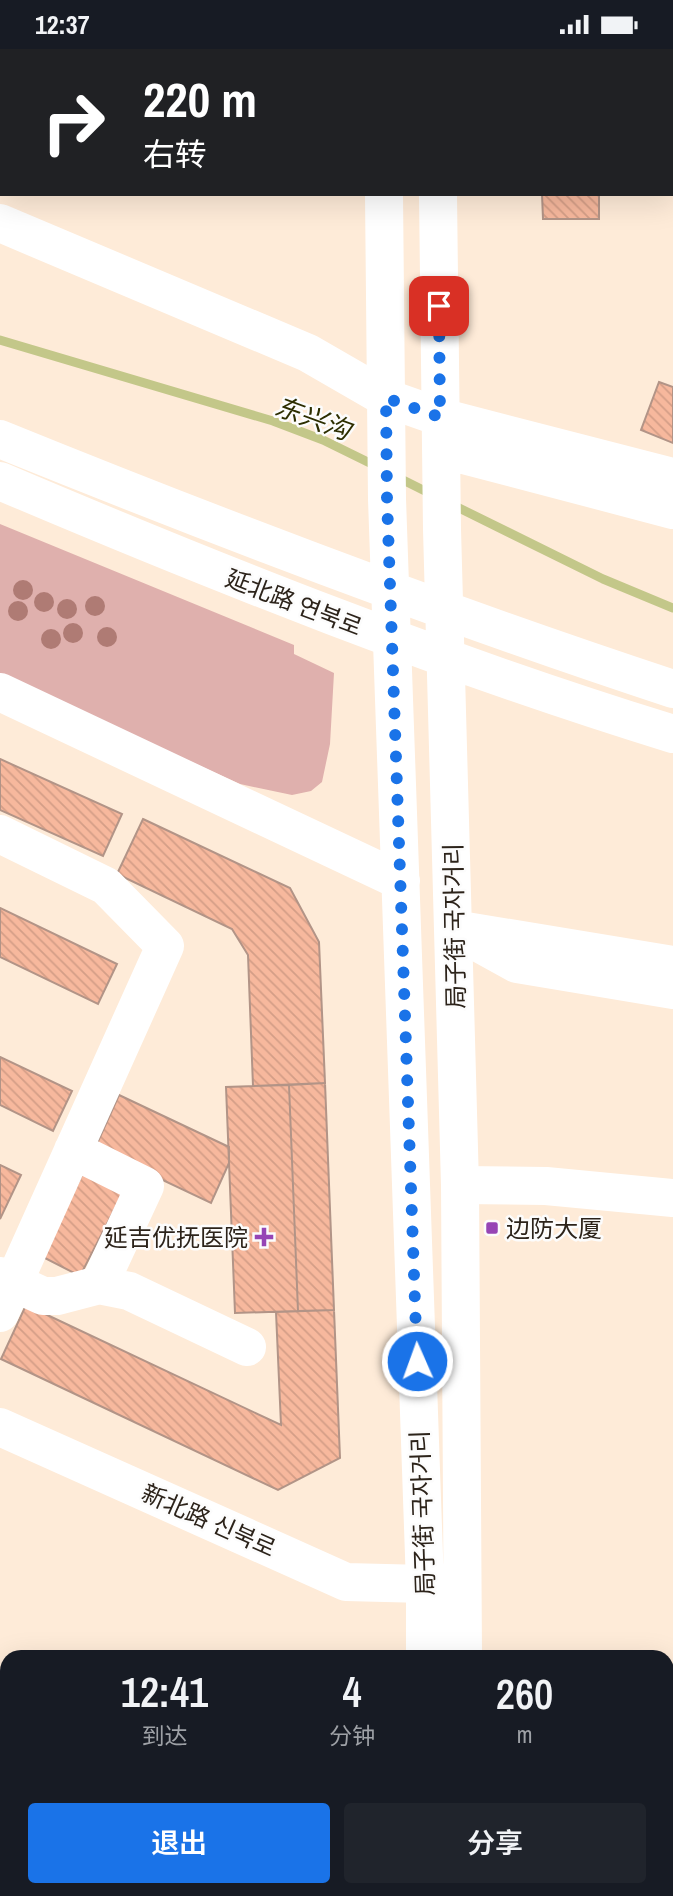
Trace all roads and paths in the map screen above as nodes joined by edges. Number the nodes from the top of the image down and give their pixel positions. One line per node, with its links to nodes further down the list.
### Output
1 (384, 196): 5 (main road, 局子街 국자거리)
2 (438, 196): 7 (main road, 局子街 국자거리)
3 (0, 223): 5 (main road)
4 (0, 239): 5 (main road)
5 (386, 414): 7 (main road); 16 (main road, 局子街 국자거리)
6 (0, 439): 11 (main road, 延北路 연북로)
7 (441, 442): 8 (main road); 10 (main road); 17 (main road, 局子街 국자거리)
8 (673, 477)
9 (0, 481): 14 (main road, 延北路 연북로)
10 (673, 510)
11 (673, 689)
12 (0, 692): 16 (main road)
13 (0, 708): 16 (main road)
14 (673, 734)
15 (0, 834): 21 (main road)
16 (401, 887): 28 (main road, 局子街 국자거리)
17 (454, 922): 18 (main road); 19 (main road); 20 (main road); 22 (main road, 局子街 국자거리)
18 (673, 950)
19 (673, 965)
20 (673, 990)
21 (73, 1150): 24 (main road); 25 (main road)
22 (460, 1185): 23 (main road); 28 (main road, 局子街 국자거리)
23 (673, 1198)
24 (99, 1285): 25 (main road); 26 (main road)
25 (5, 1290)
26 (247, 1347)
27 (0, 1427): 28 (main road, 新北路 신북로)
28 (443, 1583): 29 (main road, 局子街 국자거리); 30 (main road, 局子街 국자거리)
29 (427, 1650)
30 (461, 1650)

